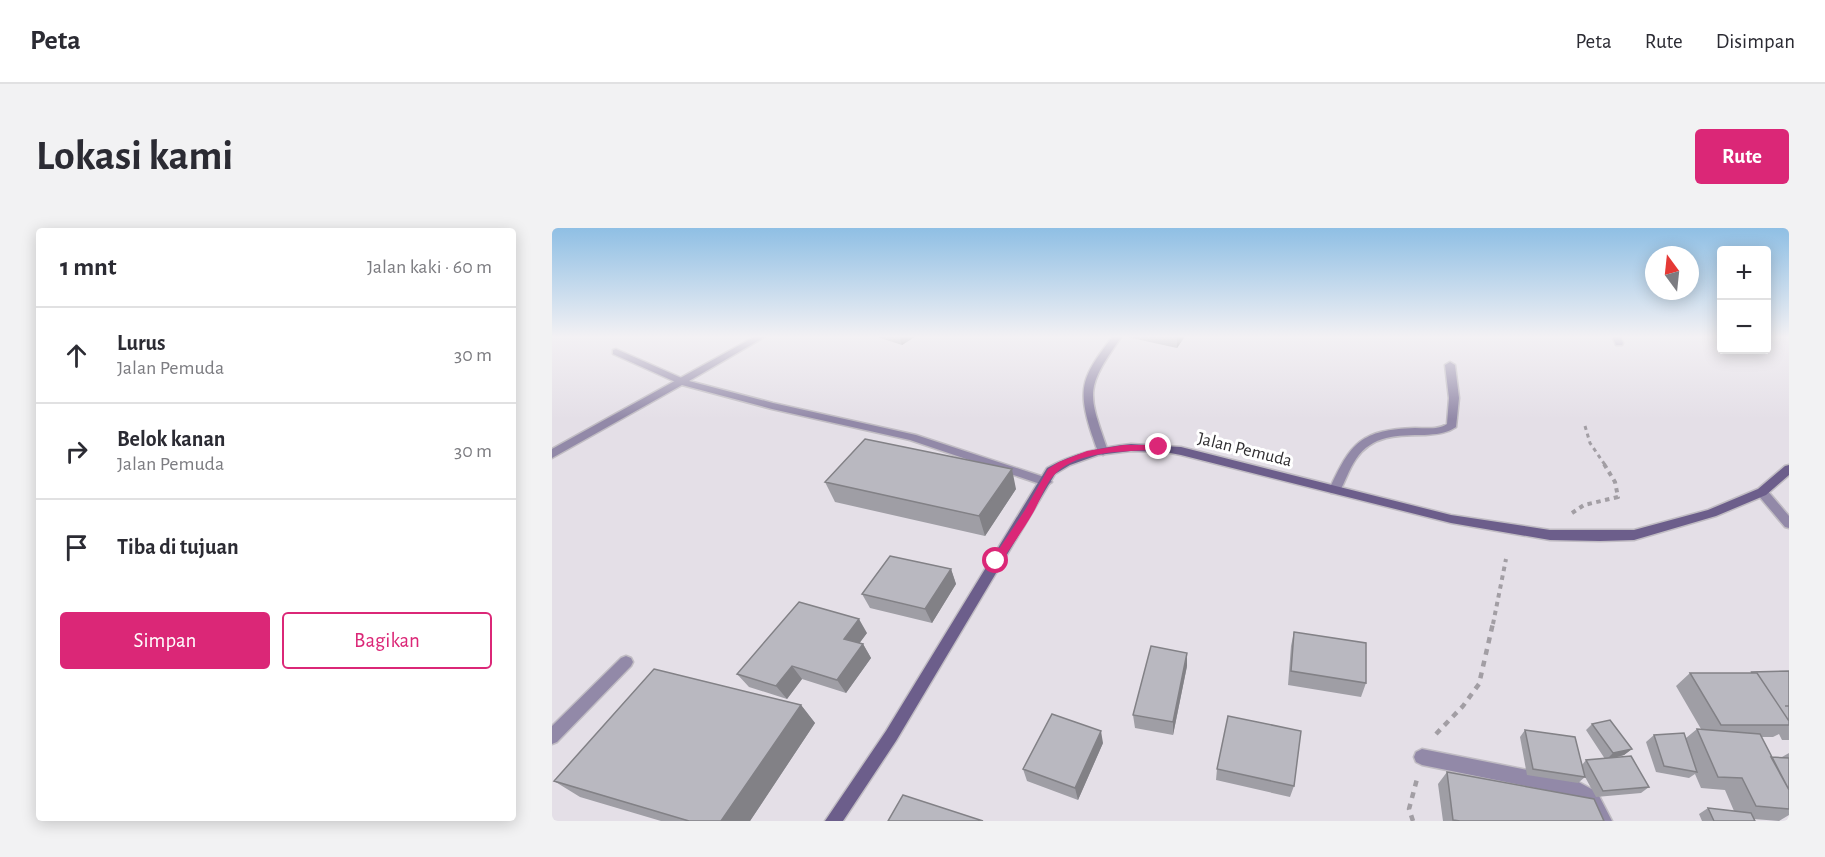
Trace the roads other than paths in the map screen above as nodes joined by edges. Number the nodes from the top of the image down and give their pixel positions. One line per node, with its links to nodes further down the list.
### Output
1 (642, 364): 5 (street)
2 (714, 364): 5 (street)
3 (1098, 364): 6 (street)
4 (1450, 365): 10 (street)
5 (683, 382): 7 (street); 9 (street)
6 (1103, 451): 9 (street, Jalan Pemuda); 10 (street, Jalan Pemuda)
7 (552, 454)
8 (1789, 469): 11 (street, Jalan Pemuda)
9 (1046, 482): 16 (street, Jalan Pemuda)
10 (1335, 490): 11 (street, Jalan Pemuda)
11 (1762, 492): 12 (street)
12 (1789, 524)
13 (626, 662): 14 (street)
14 (552, 737)
15 (1422, 757): 17 (street)
16 (833, 821)
17 (1604, 821)

